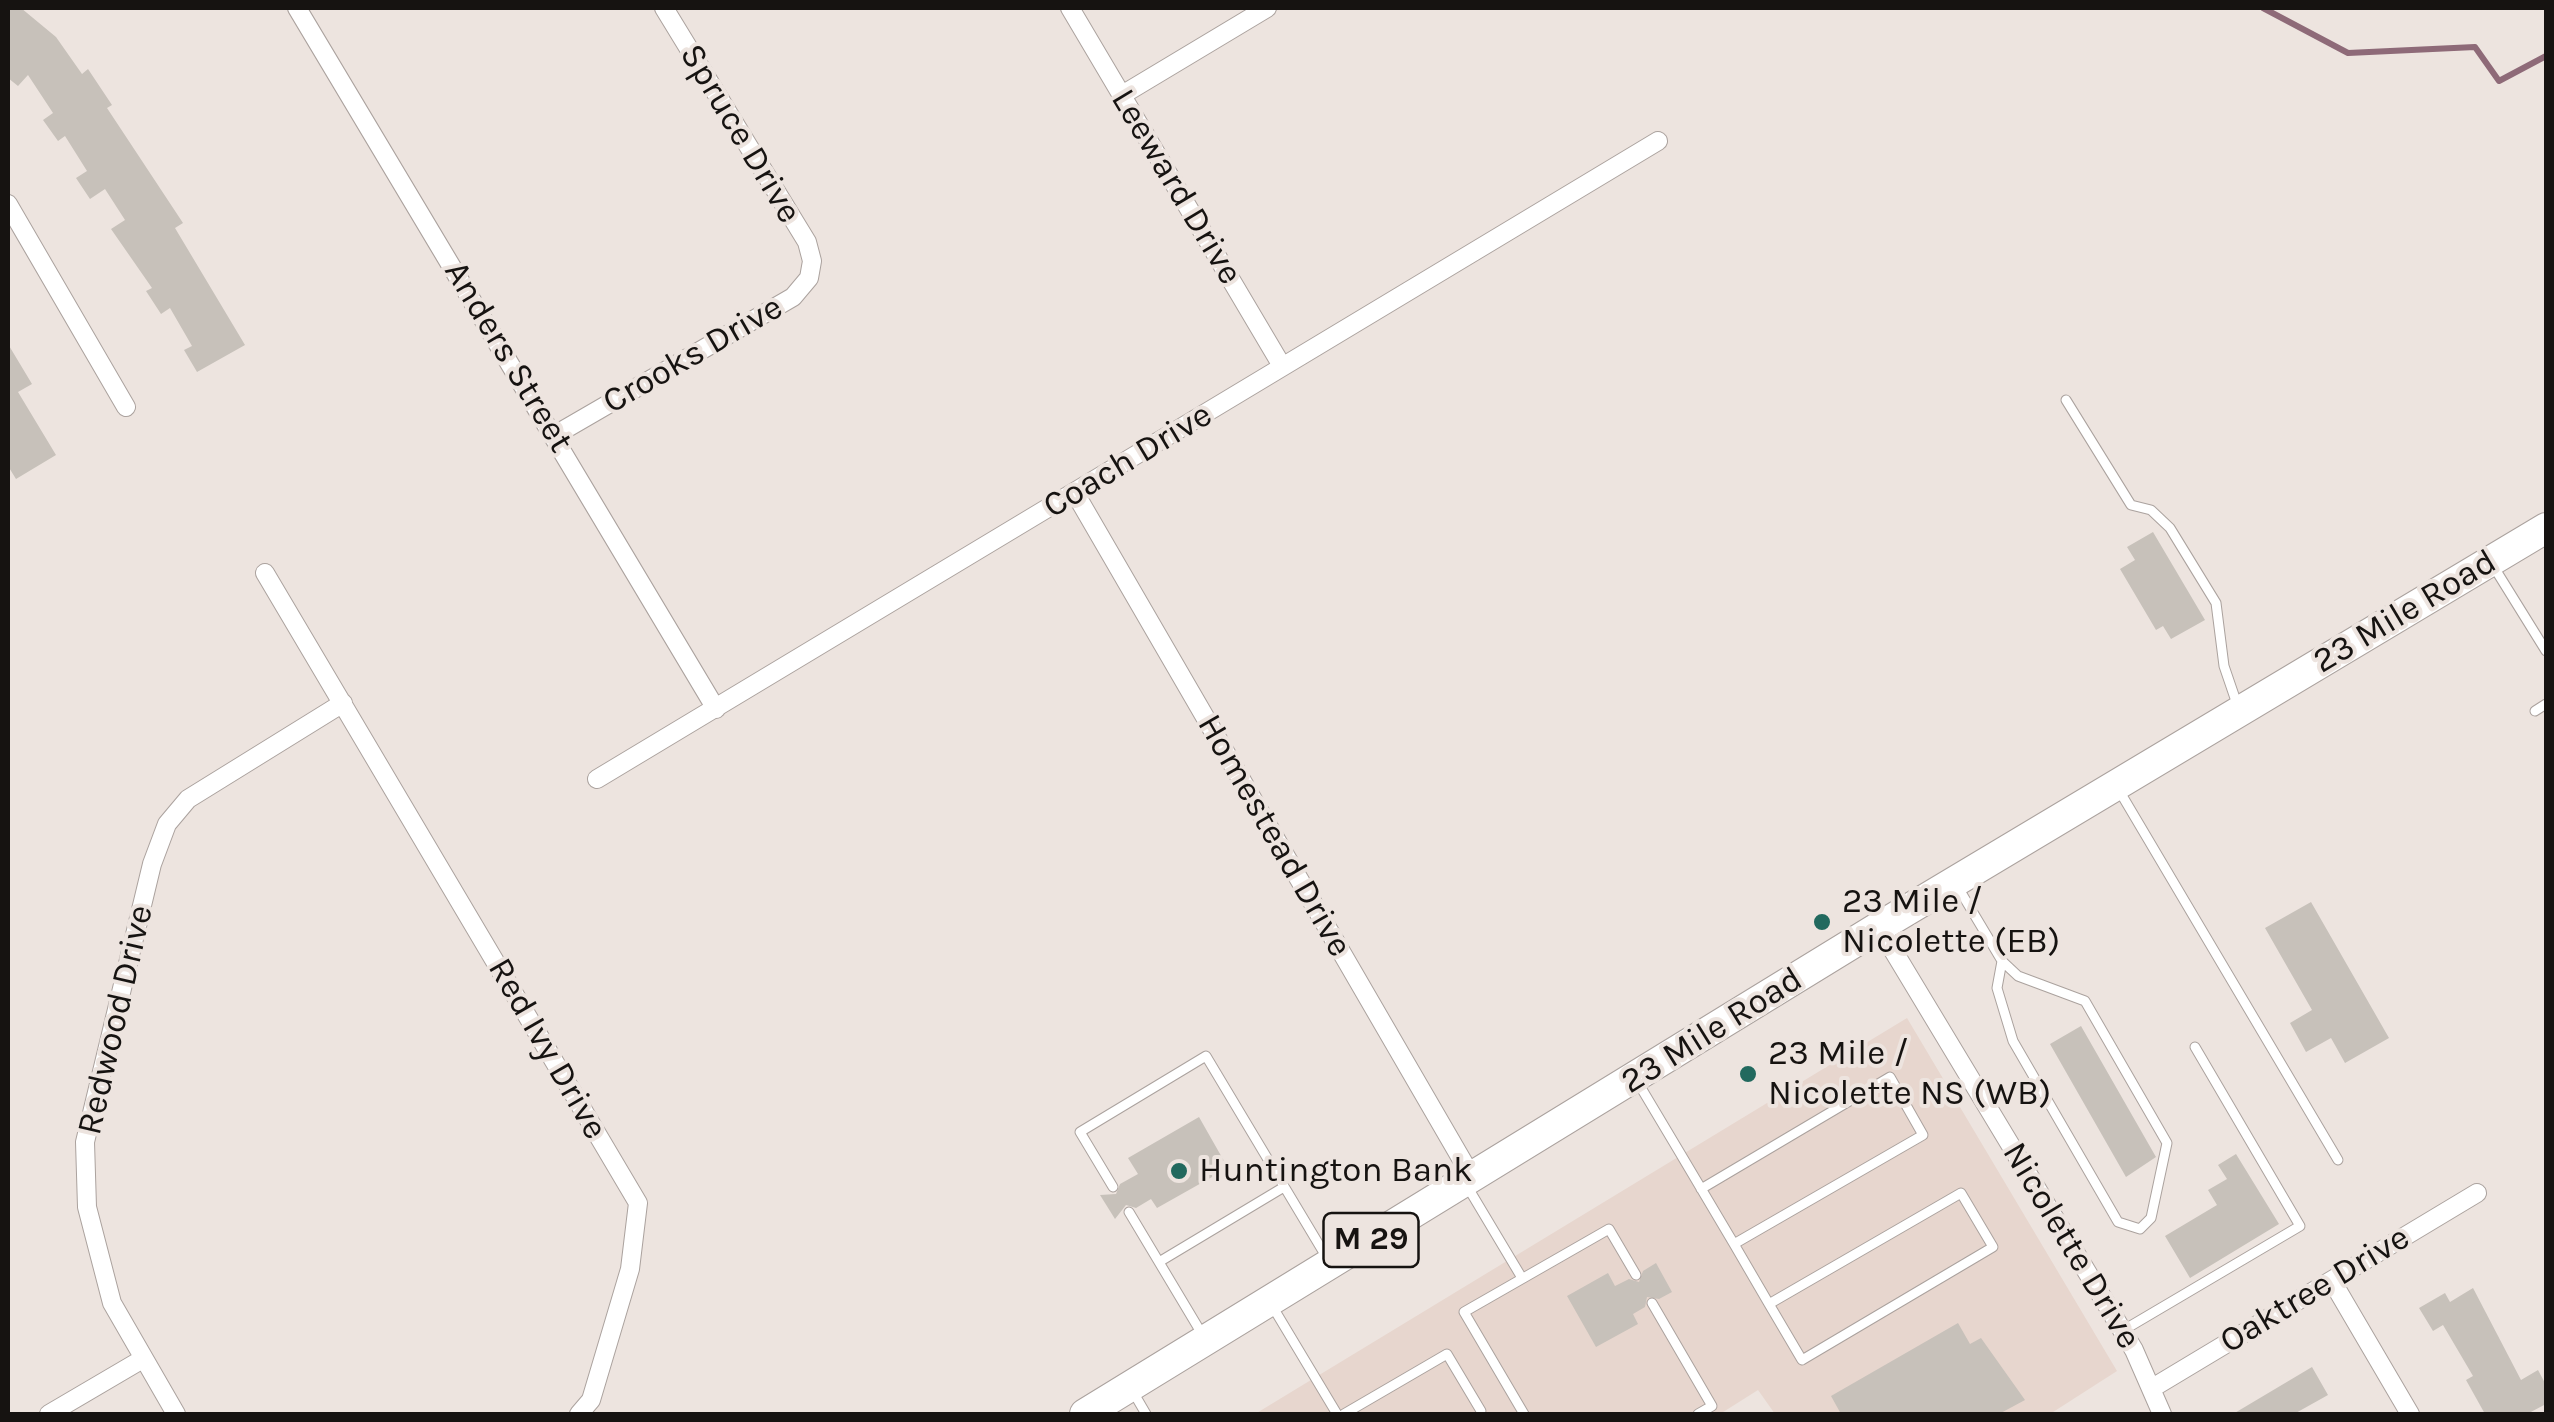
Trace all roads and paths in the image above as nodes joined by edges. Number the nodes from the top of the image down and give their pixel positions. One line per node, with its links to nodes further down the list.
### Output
1 (296, 8): 12 (street, Anders Street)
2 (664, 8): 8 (street, Spruce Drive)
3 (1070, 8): 5 (street, Leeward Drive)
4 (1267, 8): 5 (street)
5 (1122, 95): 9 (street, Leeward Drive)
6 (1658, 141): 9 (street, Coach Drive)
7 (8, 204): 11 (street)
8 (812, 261): 12 (street, Crooks Drive)
9 (1282, 366): 13 (street, Coach Drive)
10 (2066, 400): 22 (lane)
11 (126, 408)
12 (555, 435): 20 (street, Anders Street)
13 (1075, 493): 20 (street, Coach Drive); 31 (street, Homestead Drive)
14 (2546, 528): 15 (main road, 23 Mile Road / M 29)
15 (2490, 562): 17 (lane); 22 (main road, 23 Mile Road / M 29)
16 (265, 572): 18 (street, Red Ivy Drive)
17 (2546, 651)
18 (343, 702): 48 (street, Redwood Drive); 54 (street, Red Ivy Drive)
19 (2546, 704): 21 (lane)
20 (716, 709): 23 (street, Coach Drive)
21 (2536, 711)
22 (2239, 712): 24 (main road, 23 Mile Road / M 29)
23 (596, 780)
24 (2116, 785): 25 (main road, 23 Mile Road / M 29); 30 (lane)
25 (1955, 882): 26 (main road, 23 Mile Road / M 29); 27 (lane)
26 (1879, 927): 29 (main road, 23 Mile Road / M 29); 46 (street, Nicolette Drive)
27 (2002, 961): 27 (lane)
28 (2196, 1047): 46 (lane)
29 (1635, 1078): 31 (main road, 23 Mile Road / M 29); 34 (lane)
30 (2338, 1160)
31 (1469, 1182): 39 (main road, 23 Mile Road / M 29); 41 (lane)
32 (1284, 1186): 33 (lane); 38 (lane); 39 (lane)
33 (1114, 1187)
34 (1701, 1189): 37 (lane); 37 (lane)
35 (2477, 1194): 42 (street, Oaktree Drive)
36 (1129, 1212): 38 (lane)
37 (1734, 1244): 45 (lane)
38 (1159, 1262): 47 (lane)
39 (1331, 1265): 43 (main road, 23 Mile Road / M 29)
40 (1636, 1275): 41 (lane)
41 (1522, 1278): 58 (lane)
42 (2332, 1281): 50 (street, Oaktree Drive); 61 (street)
43 (1270, 1301): 47 (main road, 23 Mile Road / M 29); 57 (lane)
44 (1652, 1303): 59 (lane)
45 (1769, 1304): 45 (lane)
46 (2122, 1331): 50 (street, Nicolette Drive)
47 (1206, 1340): 49 (main road, 23 Mile Road / M 29)
48 (141, 1360): 52 (street); 53 (street, Redwood Drive)
49 (1130, 1387): 55 (main road, 23 Mile Road / M 29); 56 (lane)
50 (2154, 1387): 60 (street, Nicolette Drive)
51 (1479, 1413): 57 (lane)
52 (49, 1414)
53 (176, 1414)
54 (579, 1414)
55 (1085, 1414)
56 (1146, 1414)
57 (1341, 1414)
58 (1524, 1414)
59 (1698, 1414)
60 (2162, 1414)
61 (2410, 1414)

